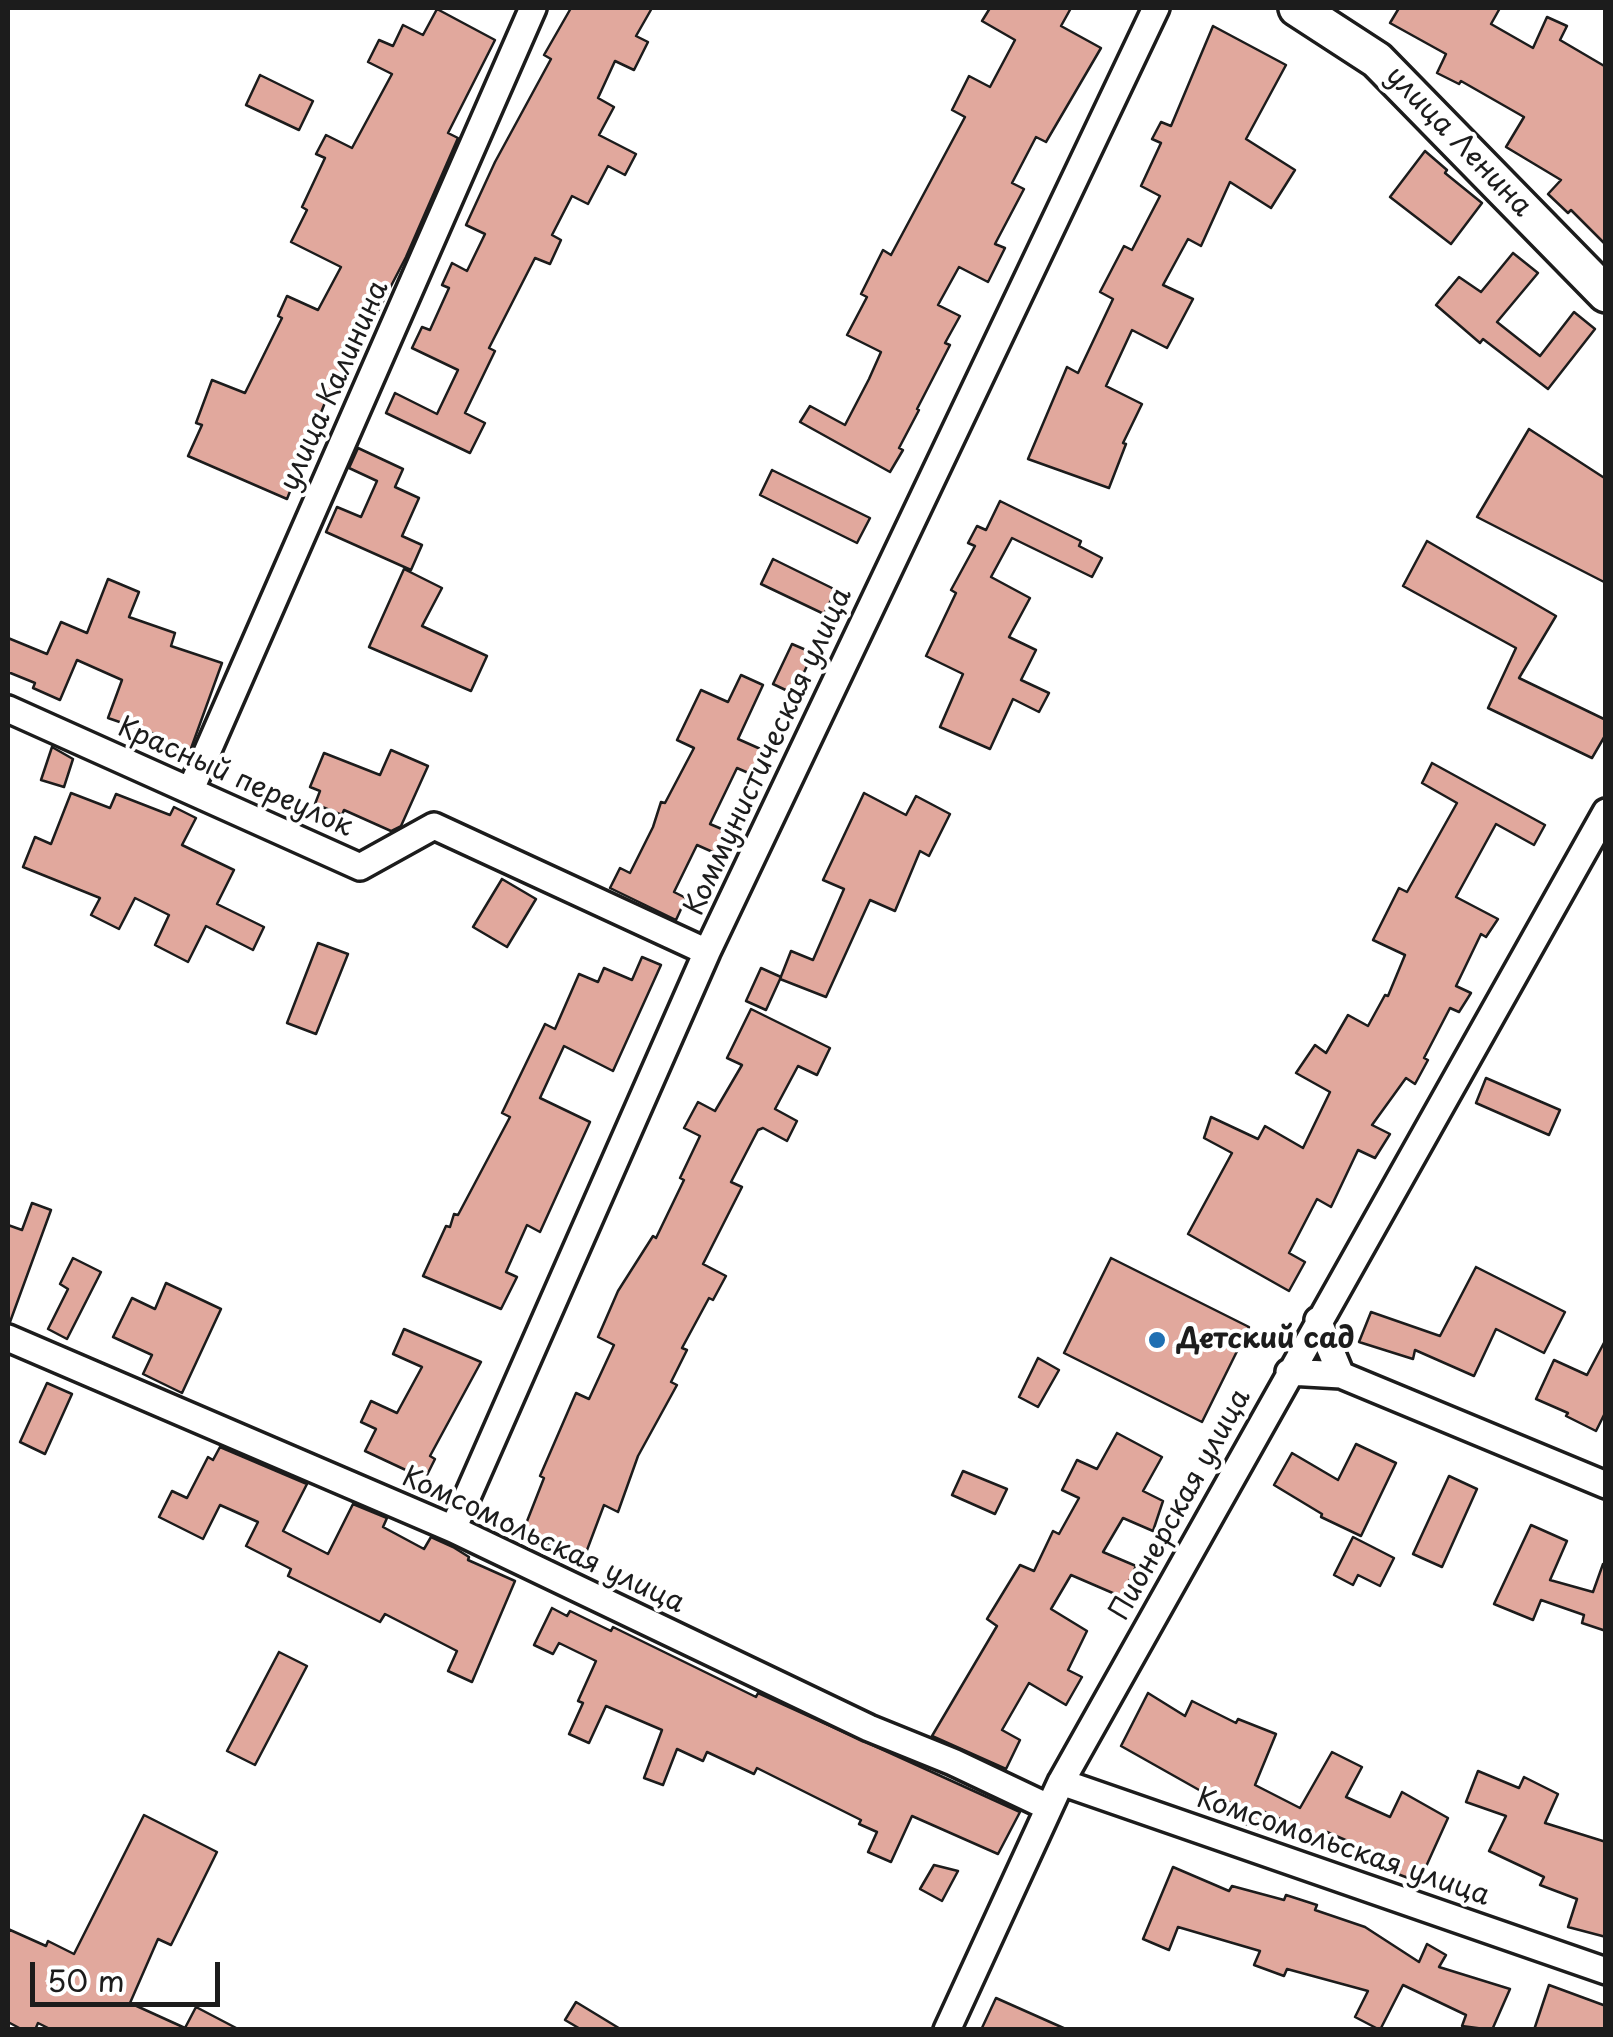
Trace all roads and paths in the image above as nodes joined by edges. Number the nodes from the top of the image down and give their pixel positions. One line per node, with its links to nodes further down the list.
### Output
1 (533, 8): 6 (street, улица Калинина)
2 (1156, 8): 8 (street, Коммунистическая улица)
3 (1298, 8): 4 (street, улица Ленина)
4 (1606, 294)
5 (8, 709): 6 (street, Красный переулок)
6 (192, 790): 8 (street, Красный переулок)
7 (1606, 812): 9 (street, Пионерская улица)
8 (707, 952): 14 (street, Коммунистическая улица)
9 (1318, 1320): 11 (street, Пионерская улица); 12 (street)
10 (8, 1338): 14 (street, Комсомольская улица)
11 (1289, 1372): 12 (street); 15 (street, Пионерская улица)
12 (1341, 1375): 13 (street)
13 (1606, 1485)
14 (453, 1530): 16 (street, Комсомольская улица)
15 (1061, 1782): 16 (street, Пионерская улица); 17 (street, Комсомольская улица)
16 (1048, 1808): 18 (street, Пионерская улица)
17 (1606, 1972)
18 (947, 2030)

